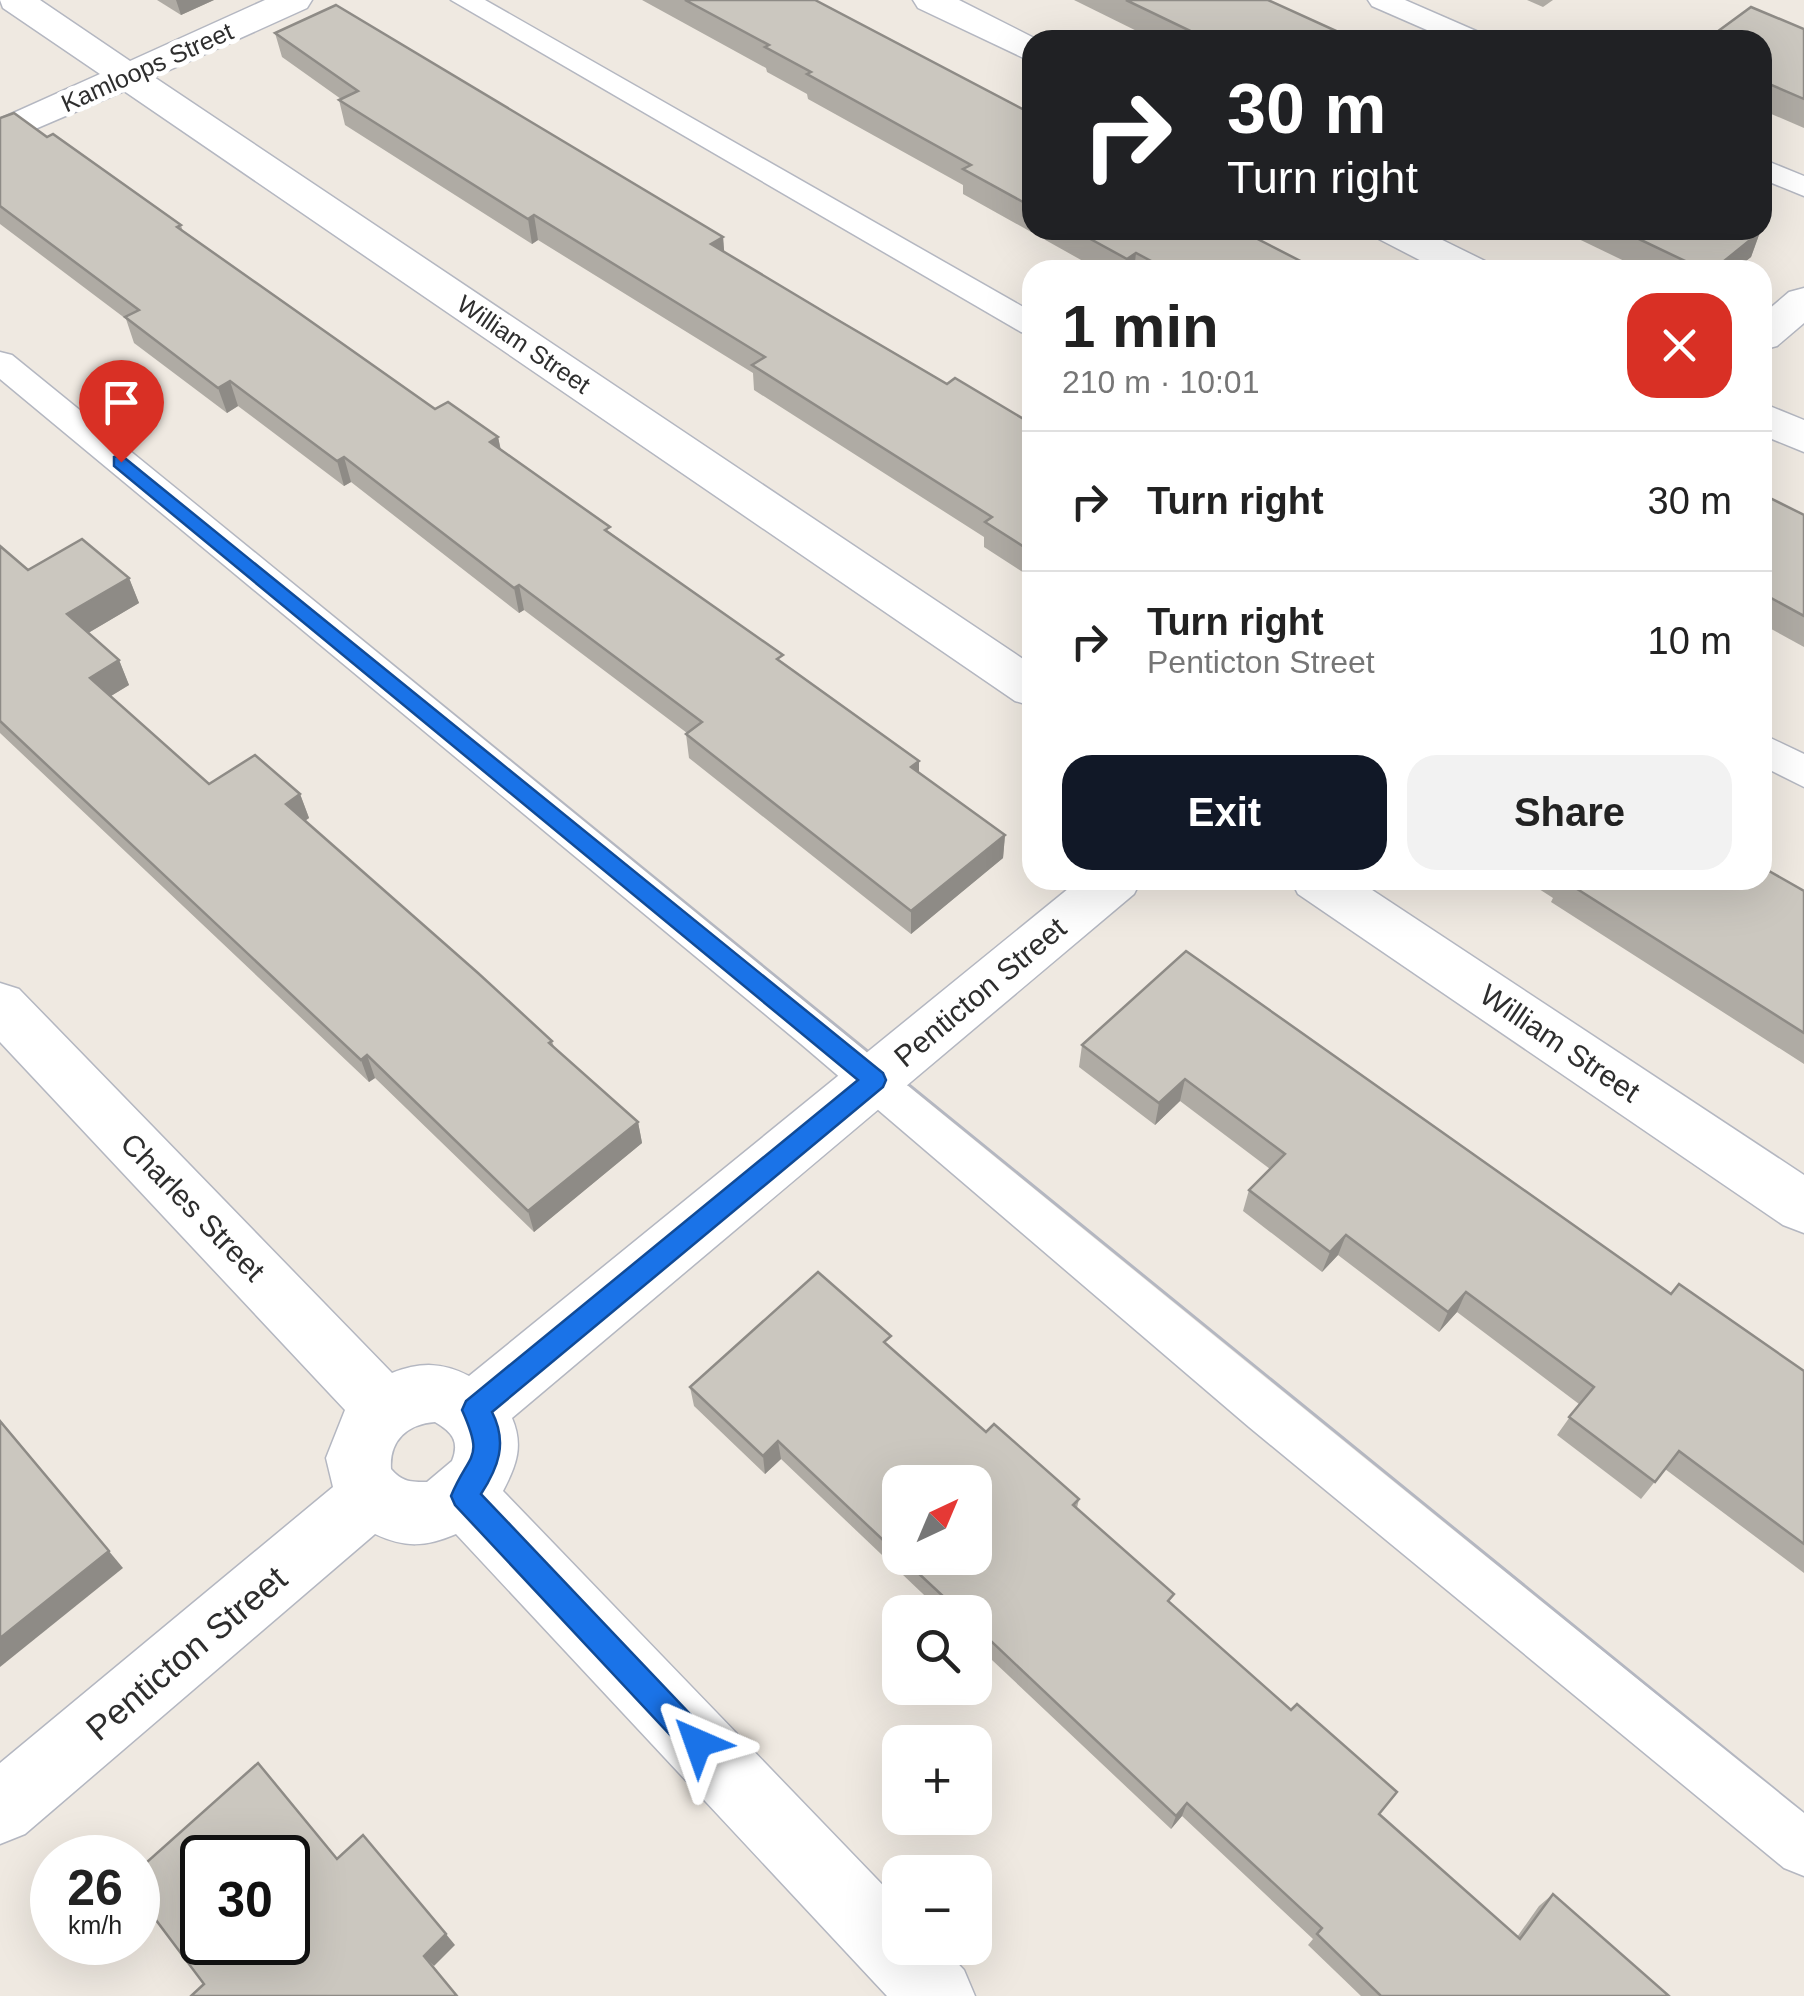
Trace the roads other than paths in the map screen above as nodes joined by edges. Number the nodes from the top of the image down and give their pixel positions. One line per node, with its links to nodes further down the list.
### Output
1 (16, 0): 8 (street, William Street)
2 (294, 0): 8 (street, Kamloops Street)
3 (465, 0): 15 (lane)
4 (931, 0): 7 (street)
5 (1382, 0): 6 (lane)
6 (1450, 30)
7 (1022, 46)
8 (128, 76): 9 (street, Kamloops Street); 20 (street, William Street)
9 (0, 133)
10 (1772, 172): 11 (lane)
11 (1804, 186)
12 (1411, 240): 13 (street)
13 (1451, 260)
14 (1804, 302): 16 (street)
15 (1022, 319)
16 (1772, 329)
17 (0, 362): 26 (lane)
18 (1772, 422): 19 (street)
19 (1804, 438)
20 (1022, 681)
21 (1772, 754): 22 (lane)
22 (1804, 772)
23 (1103, 890): 26 (street, Penticton Street)
24 (1332, 890): 27 (street, William Street)
25 (0, 1005): 28 (street, Charles Street)
26 (874, 1080): 29 (street, Penticton Street); 33 (lane)
27 (1804, 1207)
28 (385, 1409): 29 (street); 30 (street)
29 (475, 1410): 31 (street)
30 (371, 1496): 31 (street); 32 (street, Penticton Street)
31 (464, 1496): 34 (street)
32 (0, 1809)
33 (1804, 1848)
34 (938, 1996)

